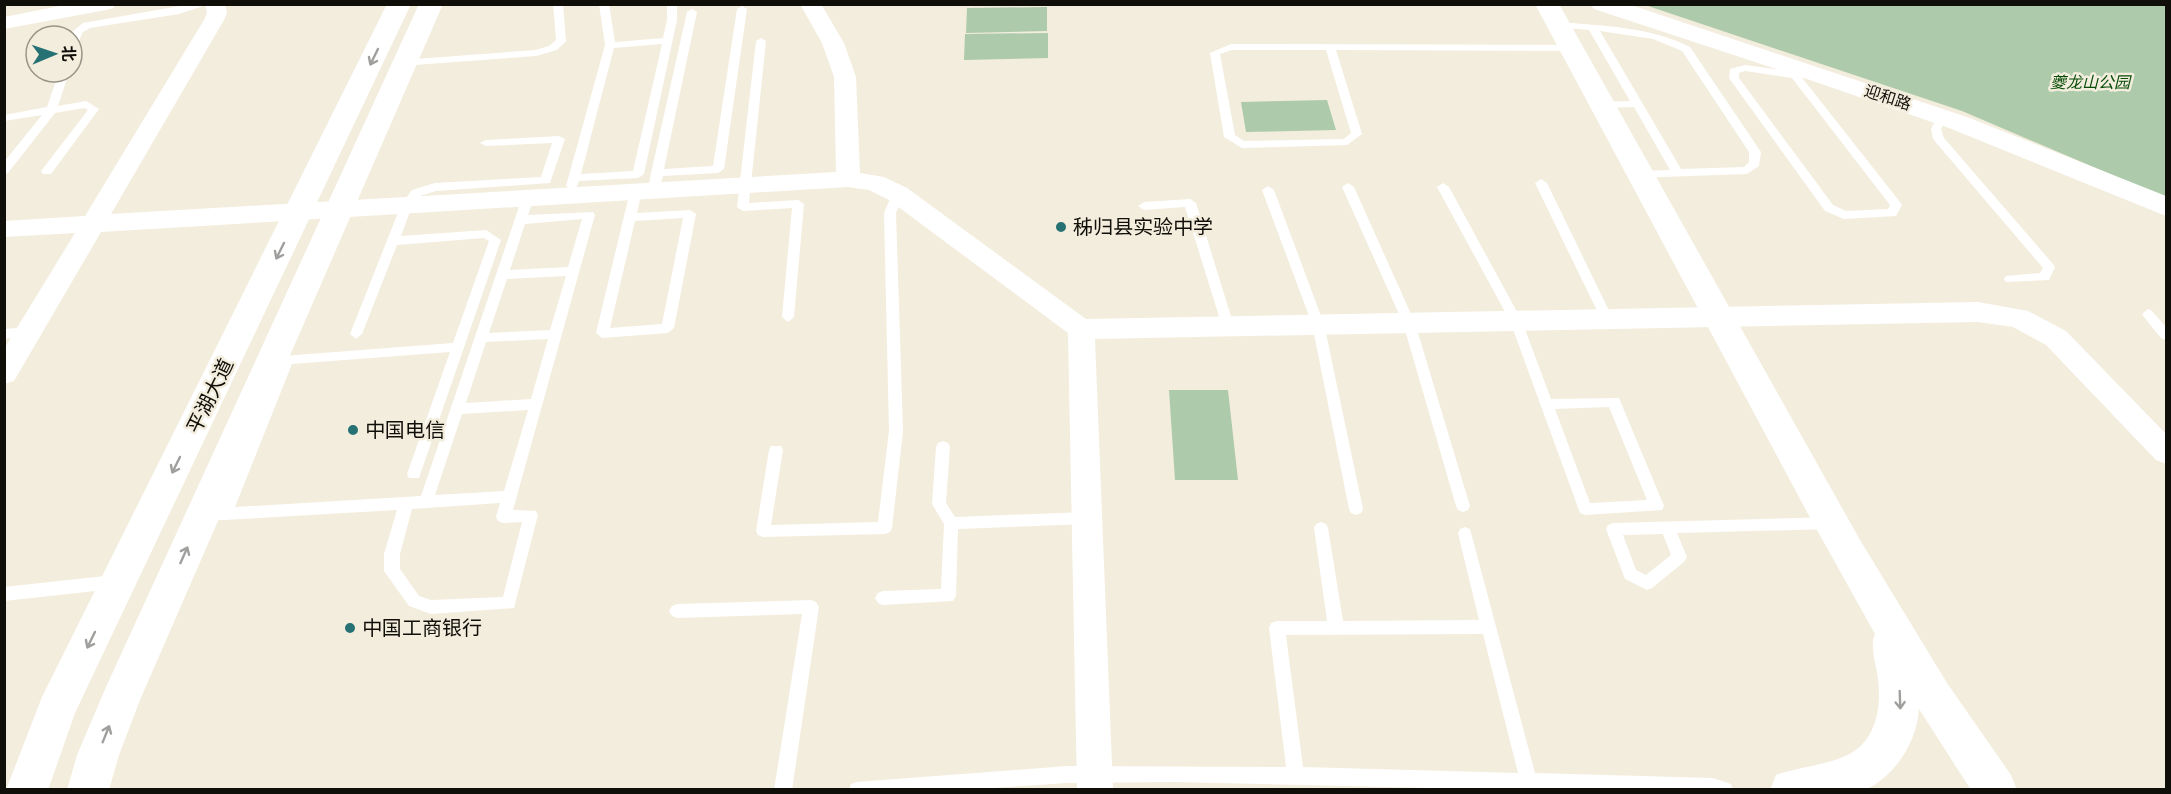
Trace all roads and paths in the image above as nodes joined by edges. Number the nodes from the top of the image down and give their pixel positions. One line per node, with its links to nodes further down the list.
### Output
1 (204, 4): 15 (lane)
2 (215, 4): 49 (street)
3 (399, 4): 47 (main road, 平湖大道, one-way to 47)
4 (430, 4): 45 (main road, 平湖大道)
5 (440, 4): 20 (lane)
6 (558, 4): 20 (lane)
7 (604, 4): 18 (lane)
8 (672, 4): 16 (lane)
9 (810, 4): 33 (street)
10 (94, 6): 14 (street)
11 (742, 9): 35 (lane)
12 (692, 12): 35 (lane)
13 (1574, 22): 19 (lane); 21 (main road, 迎和路); 23 (lane); 24 (main road); 31 (lane)
14 (4, 23)
15 (84, 27)
16 (667, 41): 18 (lane); 37 (lane)
17 (761, 41): 36 (lane)
18 (610, 45): 37 (lane)
19 (1330, 48): 19 (lane)
20 (415, 62): 45 (lane)
21 (1796, 71): 21 (lane); 26 (main road, 迎和路)
22 (60, 84): 25 (lane)
23 (1637, 104): 24 (lane); 31 (lane)
24 (1602, 105): 32 (main road)
25 (51, 110): 27 (lane); 29 (lane); 30 (lane)
26 (1943, 116): 44 (main road, 迎和路); 54 (lane)
27 (4, 118)
28 (486, 143): 42 (lane)
29 (4, 170)
30 (47, 171)
31 (1677, 173): 32 (lane)
32 (1640, 175): 58 (main road)
33 (848, 178): 36 (street); 41 (street)
34 (1541, 183): 59 (lane)
35 (649, 185): 36 (street); 37 (street); 48 (lane)
36 (745, 185): 57 (lane)
37 (572, 187): 46 (street)
38 (1348, 187): 61 (lane)
39 (1443, 187): 60 (lane)
40 (1268, 190): 62 (lane)
41 (898, 194): 64 (street); 77 (lane)
42 (407, 205): 45 (street); 46 (street); 51 (lane)
43 (1144, 206): 63 (lane)
44 (2166, 207)
45 (346, 209): 47 (street); 55 (lane); 85 (main road, 平湖大道)
46 (524, 209): 52 (lane); 53 (lane)
47 (299, 212): 49 (street); 92 (main road, 平湖大道, one-way to 92)
48 (630, 217): 48 (lane)
49 (93, 224): 50 (street); 65 (street)
50 (4, 229)
51 (393, 241): 67 (lane); 71 (lane)
52 (573, 272): 53 (lane); 68 (lane)
53 (502, 275): 70 (lane)
54 (2010, 279)
55 (311, 306)
56 (2148, 315): 69 (lane)
57 (788, 317)
58 (1718, 317): 59 (street); 78 (street); 88 (main road)
59 (1608, 319): 60 (street)
60 (1516, 321): 61 (street); 74 (lane)
61 (1409, 323): 62 (street); 83 (lane)
62 (1318, 324): 63 (street); 84 (lane)
63 (1228, 326): 64 (street)
64 (1081, 329): 86 (street)
65 (29, 332): 66 (lane); 72 (street)
66 (4, 334)
67 (356, 334)
68 (556, 334): 70 (lane); 73 (lane)
69 (2166, 335)
70 (481, 338): 75 (lane)
71 (458, 347): 79 (lane); 85 (lane)
72 (4, 374)
73 (537, 404): 75 (lane); 80 (lane)
74 (1546, 404): 74 (lane)
75 (457, 409): 81 (lane)
76 (943, 447): 87 (lane)
77 (776, 450)
78 (2166, 452)
79 (414, 474)
80 (510, 497): 81 (lane); 82 (lane)
81 (426, 502): 82 (lane)
82 (406, 503): 85 (lane)
83 (1463, 506)
84 (1356, 509)
85 (213, 515): 103 (main road, 平湖大道, one-way to 85)
86 (1086, 518): 87 (lane); 100 (street)
87 (951, 523): 94 (lane)
88 (1831, 523): 90 (lane); 95 (main road)
89 (1320, 528): 98 (lane)
90 (1668, 528): 90 (lane)
91 (1465, 533): 97 (lane)
92 (119, 581): 93 (lane); 102 (main road, 平湖大道, one-way to 102)
93 (4, 594)
94 (883, 598)
95 (1876, 603): 107 (main road, one-way to 107); 108 (main road)
96 (677, 611): 104 (lane)
97 (1489, 627): 98 (lane); 101 (lane)
98 (1335, 628): 99 (lane)
99 (1295, 774): 100 (lane); 101 (lane)
100 (1095, 782): 105 (lane)
101 (1529, 783): 106 (lane)
102 (27, 789)
103 (88, 789)
104 (783, 789)
105 (857, 789)
106 (1725, 789)
107 (1791, 789)
108 (1996, 789)

